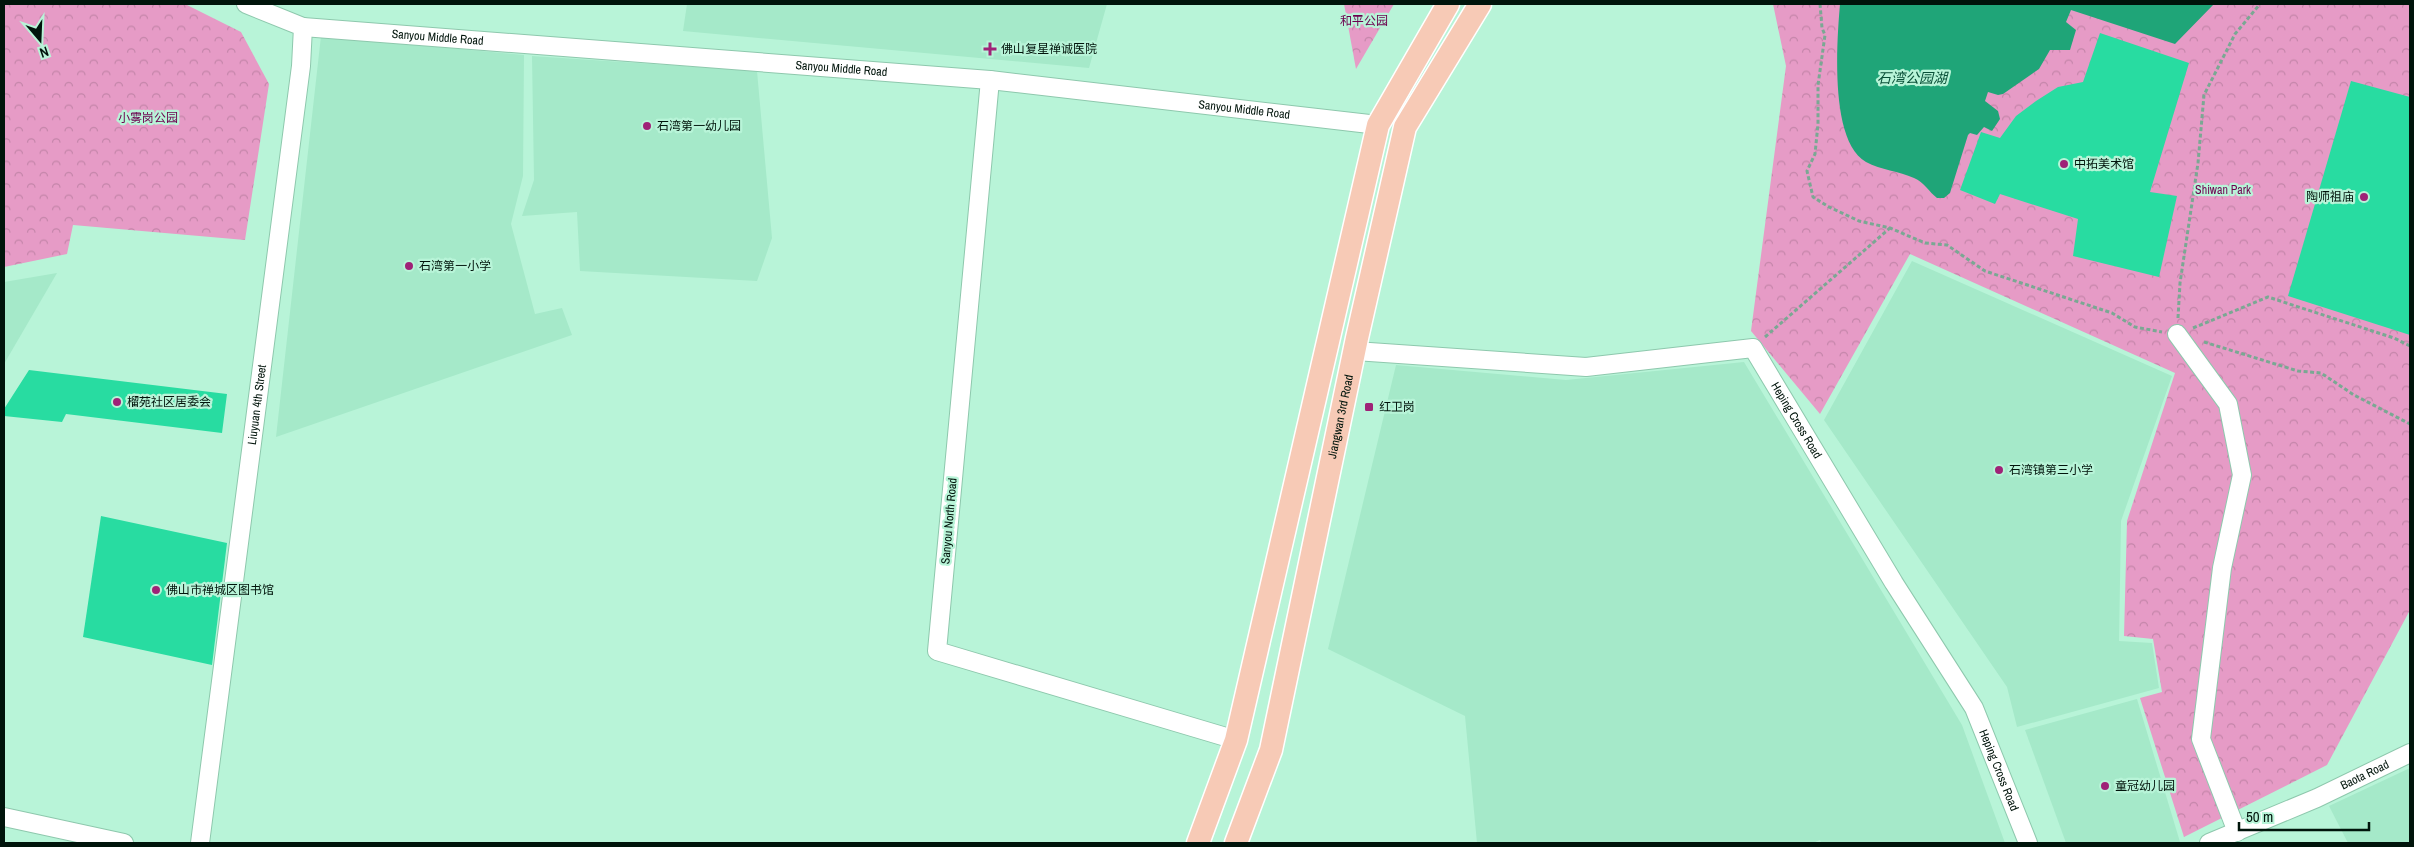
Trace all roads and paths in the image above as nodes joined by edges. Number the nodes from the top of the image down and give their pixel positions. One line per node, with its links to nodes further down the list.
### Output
1 (246, 4): 6 (street)
2 (1448, 4): 8 (main road)
3 (1480, 4): 13 (main road, Jiangwan 3rd Road)
4 (1820, 4): 9 (path)
5 (2260, 4): 10 (path)
6 (303, 27): 7 (street, Sanyou Middle Road); 20 (street, Liuyuan 4th Street)
7 (990, 80): 8 (street, Sanyou Middle Road); 15 (street, Sanyou North Road)
8 (1378, 125): 15 (main road)
9 (1890, 228): 10 (path); 12 (path)
10 (2177, 334): 11 (path); 14 (path); 18 (street)
11 (2410, 346)
12 (1754, 348): 13 (street); 23 (street, Heping Cross Road)
13 (1355, 351): 22 (main road, Jiangwan 3rd Road)
14 (2410, 424)
15 (1236, 740): 21 (main road)
16 (2410, 753): 18 (street, Baota Road)
17 (4, 817): 19 (street)
18 (2237, 832): 24 (street, Baota Road)
19 (124, 843)
20 (200, 843)
21 (1198, 843)
22 (1236, 843)
23 (2028, 843)
24 (2209, 843)

